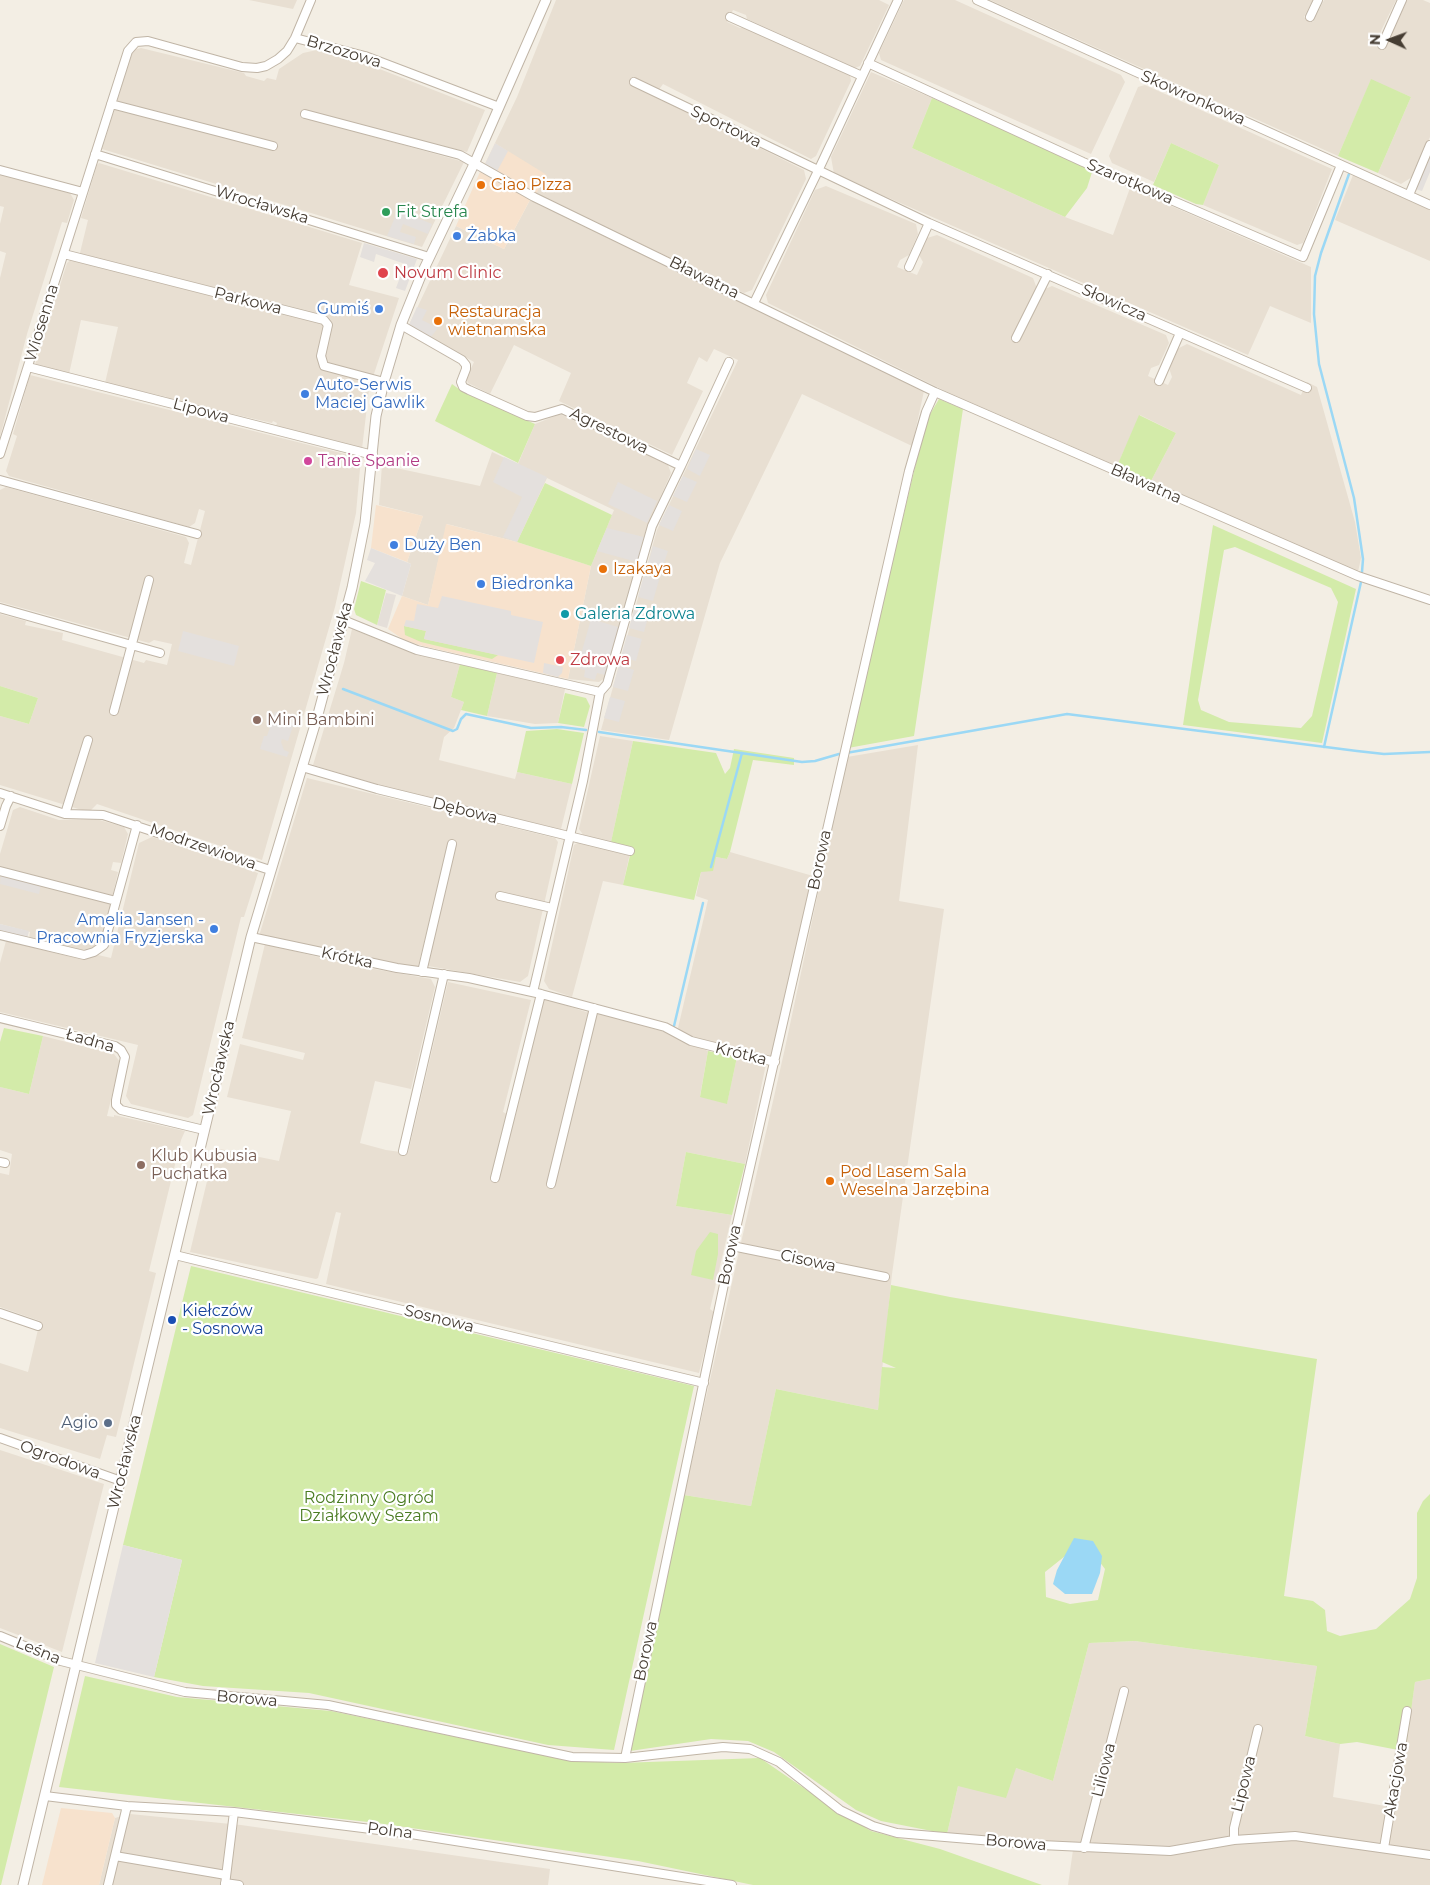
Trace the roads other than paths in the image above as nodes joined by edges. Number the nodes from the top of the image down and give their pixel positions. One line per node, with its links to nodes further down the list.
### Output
1 (311, 0): 9 (street)
2 (546, 0): 16 (street, Wrocławska)
3 (977, 0): 22 (street, Skowronkowa)
4 (1318, 0): 8 (street)
5 (1402, 0): 11 (street)
6 (894, 1): 12 (street)
7 (730, 17): 13 (street)
8 (1310, 17)
9 (296, 38): 10 (street, Brzozowa); 16 (street, Brzozowa)
10 (136, 42): 15 (street, Wiosenna)
11 (1382, 45)
12 (868, 63): 13 (street); 22 (street, Szarotkowa)
13 (862, 76): 24 (street)
14 (634, 82): 24 (street, Sportowa)
15 (112, 104): 19 (street); 20 (street, Wiosenna)
16 (499, 107): 21 (street, Wrocławska)
17 (305, 114): 21 (street)
18 (1430, 145): 26 (street)
19 (273, 146)
20 (95, 154): 25 (street, Wiosenna); 30 (street, Wrocławska)
21 (474, 162): 30 (street, Wrocławska); 33 (street, Bławatna)
22 (1341, 165): 26 (street, Skowronkowa)
23 (0, 170): 25 (street)
24 (818, 172): 28 (street, Słowicza); 33 (street)
25 (83, 192): 29 (street, Wiosenna)
26 (1409, 195): 27 (street, Skowronkowa)
27 (1430, 205)
28 (929, 223): 31 (street); 32 (street, Słowicza)
29 (64, 254): 38 (street, Wiosenna); 40 (street, Parkowa)
30 (429, 257): 34 (street, Wrocławska)
31 (909, 267)
32 (1048, 274): 35 (street, Słowicza); 36 (street)
33 (754, 303): 42 (street, Bławatna)
34 (401, 325): 40 (street, Wrocławska); 45 (street, Agrestowa)
35 (1180, 333): 39 (street); 41 (street, Słowicza)
36 (1016, 338)
37 (729, 362): 45 (street)
38 (28, 366): 43 (street, Wiosenna); 44 (street, Lipowa)
39 (1160, 381)
40 (384, 382): 44 (street, Wrocławska)
41 (1307, 388)
42 (935, 392): 49 (street, Bławatna); 79 (street, Borowa)
43 (0, 454)
44 (373, 455): 51 (street, Wrocławska)
45 (681, 466): 54 (street)
46 (0, 480): 47 (street)
47 (196, 534)
48 (150, 580): 52 (street)
49 (1430, 600)
50 (0, 608): 52 (street)
51 (343, 620): 54 (street); 57 (street, Wrocławska)
52 (132, 645): 53 (street); 55 (street)
53 (160, 653)
54 (600, 692): 63 (street)
55 (114, 711)
56 (88, 740): 60 (street)
57 (302, 767): 63 (street, Dębowa); 66 (street, Wrocławska)
58 (0, 792): 59 (street, Modrzewiowa)
59 (11, 796): 60 (street, Modrzewiowa); 62 (street)
60 (65, 814): 61 (street, Modrzewiowa)
61 (137, 825): 66 (street, Modrzewiowa); 69 (street, Modrzewiowa)
62 (0, 826)
63 (571, 836): 65 (street, Dębowa); 70 (street)
64 (452, 844): 73 (street)
65 (630, 850)
66 (270, 870): 72 (street, Wrocławska)
67 (0, 871): 69 (street)
68 (500, 896): 70 (street)
69 (116, 901): 71 (street, Modrzewiowa)
70 (552, 908): 75 (street)
71 (0, 935)
72 (251, 937): 73 (street, Krótka); 80 (street, Wrocławska)
73 (422, 972): 74 (street, Krótka)
74 (444, 974): 75 (street, Krótka); 81 (street)
75 (533, 992): 76 (street, Krótka)
76 (541, 994): 77 (street, Krótka); 82 (street)
77 (594, 1008): 79 (street, Krótka); 83 (street)
78 (0, 1018): 80 (street, Ładna)
79 (775, 1062): 84 (street, Borowa)
80 (204, 1130): 85 (street, Wrocławska)
81 (403, 1151)
82 (495, 1178)
83 (551, 1184)
84 (732, 1246): 86 (street, Cisowa); 89 (street, Borowa)
85 (175, 1255): 89 (street, Sosnowa); 91 (street, Wrocławska)
86 (884, 1277)
87 (0, 1313): 88 (street)
88 (38, 1326)
89 (704, 1383): 97 (street, Borowa)
90 (0, 1438): 91 (street, Ogrodowa)
91 (121, 1481): 93 (street, Wrocławska)
92 (0, 1636): 93 (street, Leśna)
93 (76, 1665): 97 (street, Borowa); 98 (street, Wrocławska)
94 (1124, 1691): 102 (street, Liliowa)
95 (1407, 1711): 103 (street, Akacjowa)
96 (1258, 1729): 101 (street, Lipowa)
97 (625, 1758): 102 (street, Borowa)
98 (45, 1796): 99 (street, Polna); 107 (street, Wrocławska)
99 (127, 1806): 100 (street, Polna); 105 (street)
100 (234, 1812): 106 (street); 110 (street, Polna)
101 (1234, 1840): 102 (street, Borowa); 103 (street, Borowa)
102 (1084, 1848)
103 (1384, 1848): 104 (street, Borowa)
104 (1430, 1855)
105 (115, 1856): 106 (street); 108 (street)
106 (225, 1881): 109 (street)
107 (23, 1885)
108 (108, 1885)
109 (239, 1885)
110 (732, 1885)

